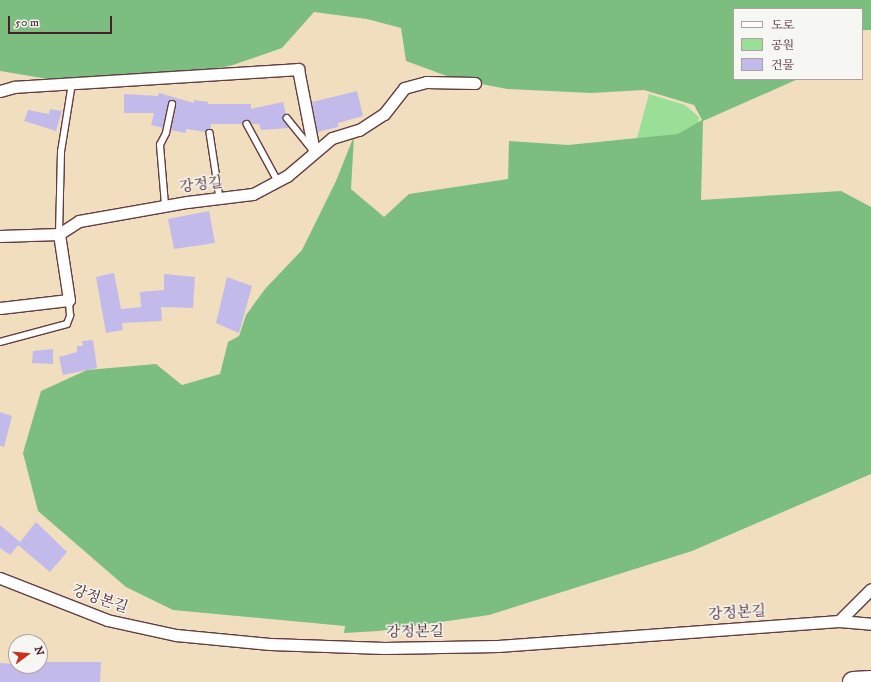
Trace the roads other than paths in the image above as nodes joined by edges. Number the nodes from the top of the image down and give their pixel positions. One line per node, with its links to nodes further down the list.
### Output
1 (72, 83): 3 (street); 8 (street); 12 (lane)
2 (475, 83): 8 (street, 강정길)
3 (0, 91)
4 (172, 105): 11 (lane)
5 (287, 118): 8 (lane)
6 (247, 124): 9 (lane)
7 (210, 133): 10 (lane)
8 (314, 151): 9 (street, 강정길)
9 (278, 181): 10 (street, 강정길)
10 (220, 198): 11 (street, 강정길)
11 (165, 206): 12 (street, 강정길)
12 (59, 234): 13 (street); 14 (street)
13 (0, 236)
14 (69, 300): 15 (street); 16 (lane)
15 (0, 308)
16 (0, 342)
17 (0, 578): 19 (street, 강정본길)
18 (871, 589): 19 (street)
19 (839, 621): 20 (street, 강정본길)
20 (871, 624)
21 (871, 681): 22 (highway)
22 (853, 682)

